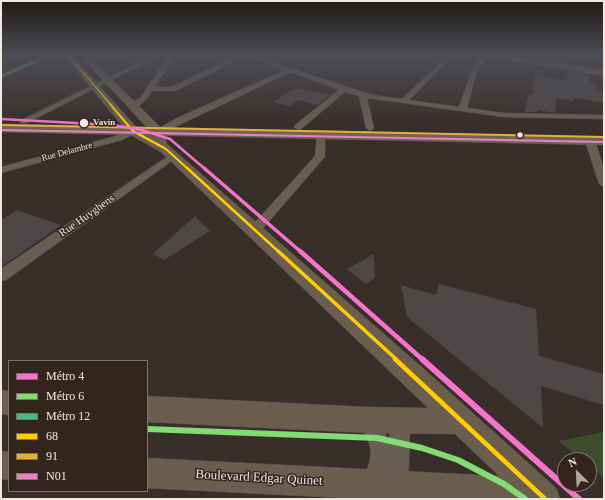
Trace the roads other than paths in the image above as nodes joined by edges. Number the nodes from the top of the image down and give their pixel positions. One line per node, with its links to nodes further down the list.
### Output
1 (90, 79): 9 (main road)
2 (156, 79): 10 (street)
3 (192, 79): 10 (street)
4 (270, 79): 19 (street)
5 (317, 79): 11 (street)
6 (426, 79): 13 (street)
7 (472, 79): 15 (street)
8 (107, 80): 9 (street); 14 (main road)
9 (96, 86): 18 (street); 20 (main road)
10 (150, 89): 14 (street)
11 (344, 89): 12 (street); 21 (street)
12 (363, 95): 13 (street); 23 (street)
13 (404, 101): 15 (street)
14 (132, 105): 26 (main road)
15 (462, 110): 16 (street)
16 (604, 117)
17 (1, 120): 18 (main road)
18 (24, 121): 20 (main road)
19 (173, 124): 21 (main road); 26 (main road)
20 (130, 127): 22 (main road); 26 (main road); 28 (street, Rue Delambre)
21 (298, 127): 23 (main road)
22 (1, 128)
23 (370, 128): 24 (main road)
24 (604, 132)
25 (321, 135): 26 (main road); 27 (main road); 30 (street)
26 (161, 139): 30 (main road); 31 (street, Rue Huyghens)
27 (597, 141): 29 (street)
28 (1, 170)
29 (604, 184)
30 (255, 230): 35 (main road)
31 (1, 276)
32 (148, 410): 33 (main road)
33 (367, 420): 34 (main road); 37 (street)
34 (400, 421): 35 (main road); 37 (street)
35 (460, 421): 38 (main road)
36 (148, 473): 37 (main road, Boulevard Edgar Quinet)
37 (388, 490): 38 (main road, Boulevard Edgar Quinet)
38 (541, 496)

